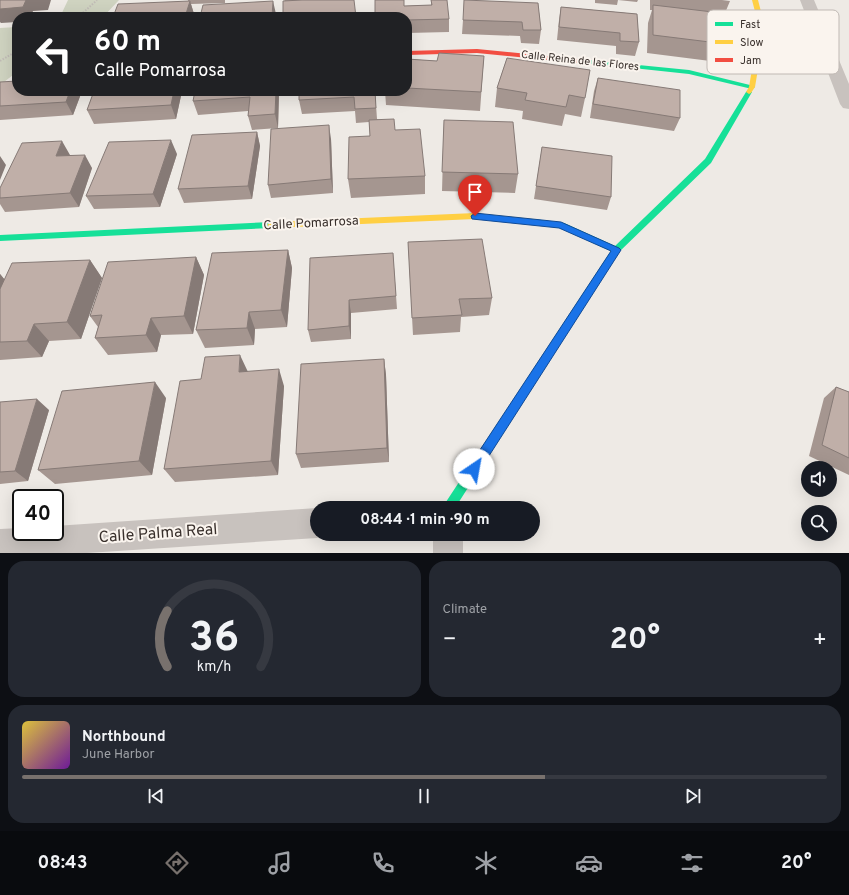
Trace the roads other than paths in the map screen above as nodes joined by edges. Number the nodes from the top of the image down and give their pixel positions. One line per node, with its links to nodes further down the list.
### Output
1 (755, 0): 3 (street)
2 (807, 0): 4 (street)
3 (758, 10)
4 (811, 10)
5 (412, 53): 8 (street, Calle Reina de las Flores)
6 (754, 74): 8 (street)
7 (837, 74): 9 (street)
8 (752, 87): 11 (street)
9 (849, 104)
10 (0, 238): 11 (street, Calle Pomarrosa)
11 (616, 250): 12 (street)
12 (453, 501)
13 (310, 523): 15 (street, Calle Palma Real)
14 (448, 541): 16 (street)
15 (0, 544)
16 (448, 553)

